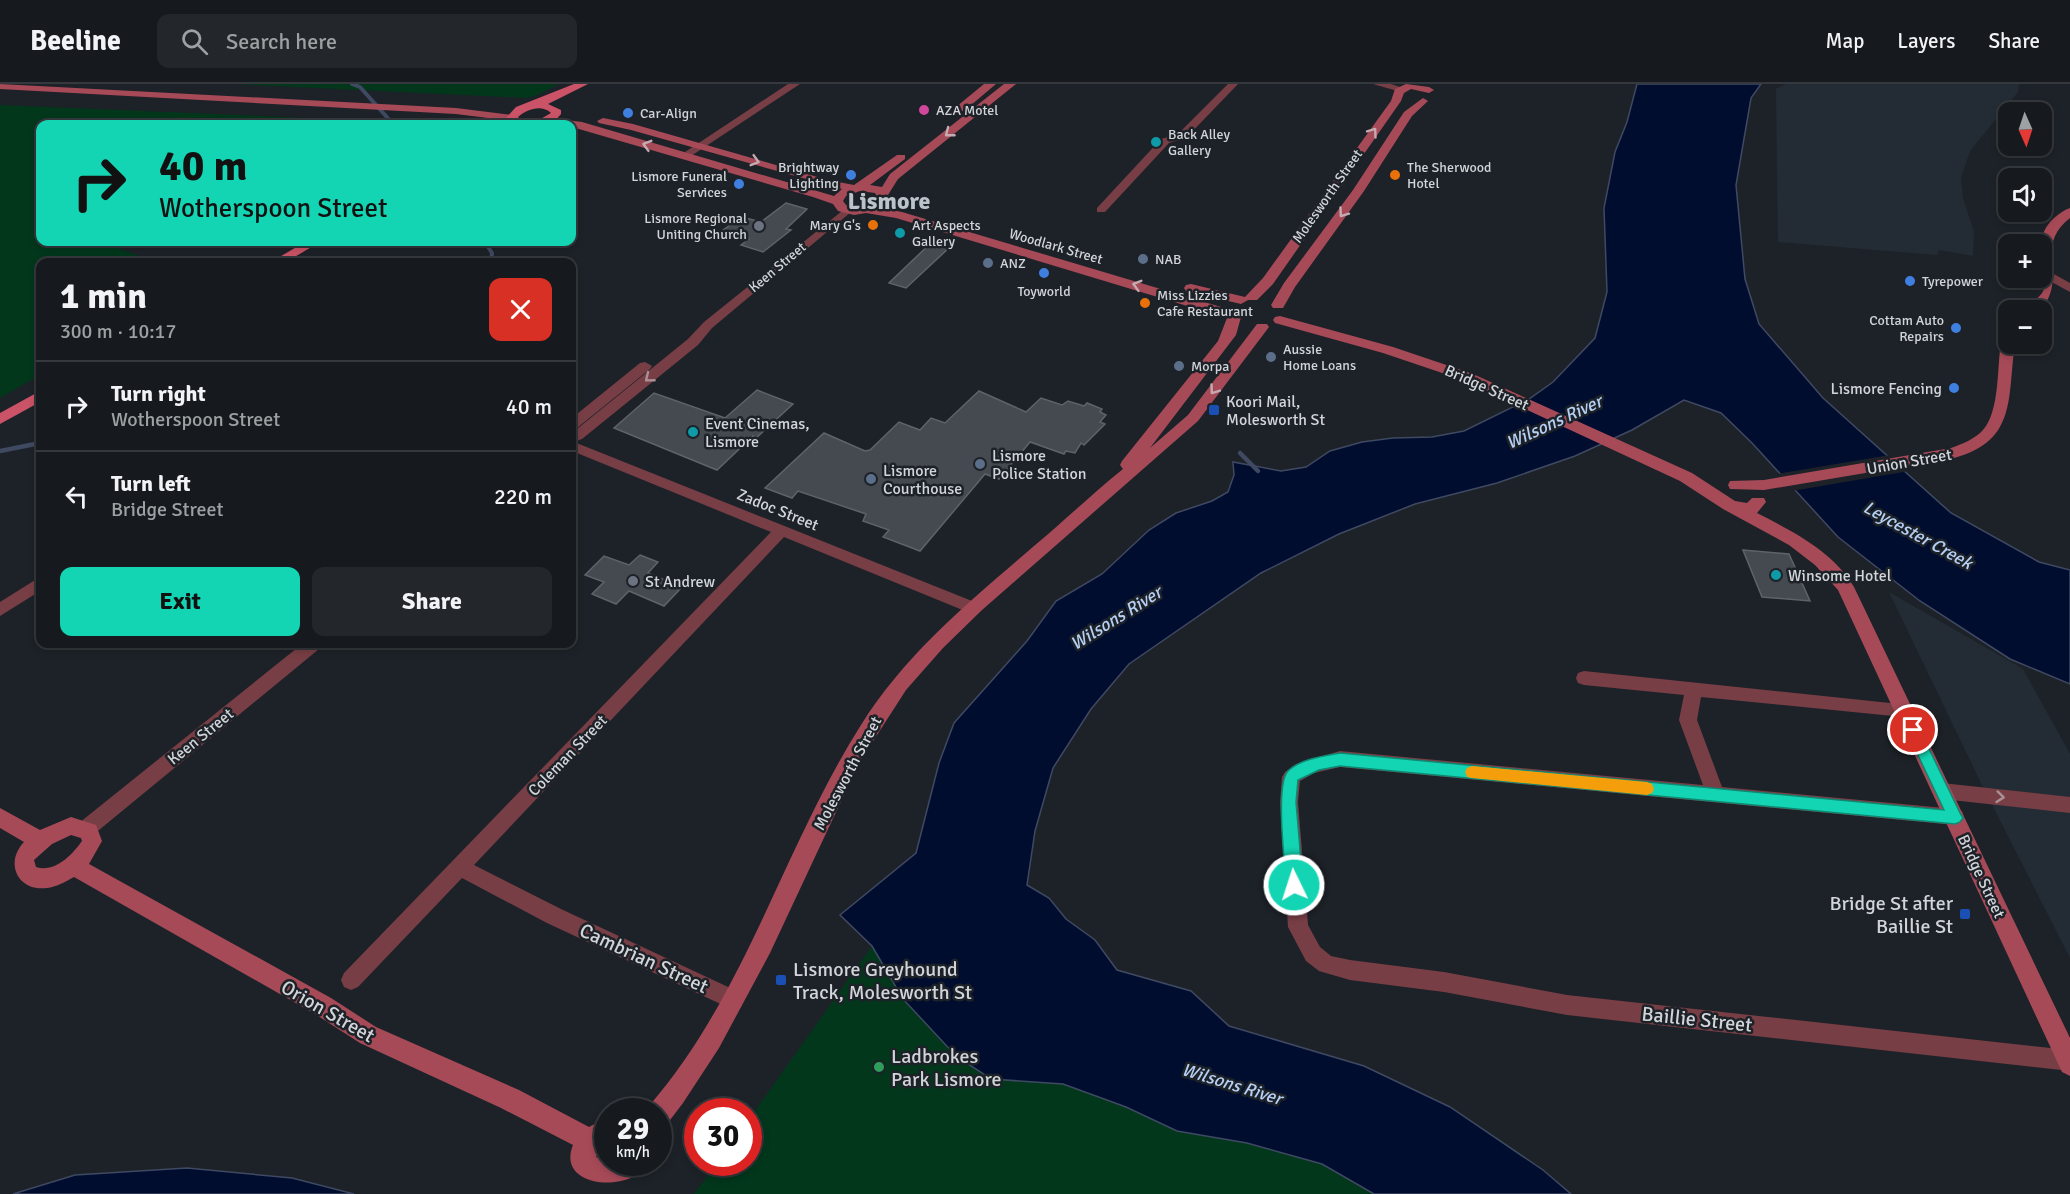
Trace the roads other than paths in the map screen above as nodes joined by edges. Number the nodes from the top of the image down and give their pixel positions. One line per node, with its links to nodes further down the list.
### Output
1 (583, 84): 11 (main road)
2 (596, 84): 13 (main road)
3 (795, 84): 18 (street)
4 (991, 84): 20 (main road)
5 (1011, 84): 21 (main road, one-way to 21)
6 (1233, 84): 24 (street)
7 (1378, 84): 9 (street)
8 (0, 86): 12 (main road)
9 (1402, 88): 10 (main road); 31 (main road, Molesworth Street, one-way to 9)
10 (1427, 92): 32 (main road, Molesworth Street, one-way to 32)
11 (529, 107): 12 (main road); 13 (main road); 15 (main road)
12 (456, 111): 14 (main road)
13 (556, 111): 16 (main road); 18 (main road)
14 (502, 120)
15 (512, 120)
16 (548, 120)
17 (576, 123): 19 (main road, one-way to 17)
18 (699, 146): 19 (street); 20 (main road, one-way to 20)
19 (684, 156): 22 (main road)
20 (856, 188): 21 (main road, Woodlark Street); 22 (main road)
21 (884, 196): 23 (main road); 31 (main road, Woodlark Street)
22 (842, 206): 23 (main road, Woodlark Street); 35 (street, Keen Street)
23 (869, 210): 33 (main road, Woodlark Street, one-way to 23)
24 (1101, 210)
25 (2070, 212): 26 (main road)
26 (2049, 234)
27 (307, 246): 28 (main road)
28 (284, 258)
29 (2052, 278): 30 (street)
30 (2070, 288)
31 (1246, 298): 32 (main road, Woodlark Street); 33 (main road, Molesworth Street)
32 (1278, 305): 34 (main road)
33 (1234, 316): 36 (main road, Woodlark Street); 43 (main road, Molesworth Street)
34 (1280, 320): 36 (main road); 44 (main road, Bridge Street)
35 (708, 325): 40 (street, Keen Street); 41 (street, Keen Street, one-way to 41)
36 (1262, 327): 43 (main road, Molesworth Street, one-way to 43)
37 (2007, 354): 45 (main road, Union Street)
38 (36, 398): 39 (main road)
39 (0, 419)
40 (576, 422)
41 (576, 436)
42 (576, 448): 47 (street, Zadoc Street)
43 (1110, 488): 50 (main road, Molesworth Street)
44 (1728, 489): 45 (main road, Bridge Street); 46 (main road, Bridge Street)
45 (1760, 495): 46 (main road, Union Street); 48 (main road, Bridge Street)
46 (1735, 508): 48 (main road, Bridge Street)
47 (782, 530): 50 (street, Zadoc Street); 64 (street, Coleman Street)
48 (1797, 541): 55 (main road, Bridge Street)
49 (36, 586): 51 (street)
50 (971, 607): 66 (main road, Molesworth Street)
51 (0, 610)
52 (308, 648): 61 (street, Keen Street)
53 (1584, 678): 54 (street)
54 (1694, 689): 55 (street); 57 (street)
55 (1903, 710): 56 (main road, Bridge Street)
56 (1942, 791): 58 (street, one-way to 58); 60 (main road, Bridge Street)
57 (1716, 795): 60 (street); 67 (street, Baillie Street)
58 (2070, 805)
59 (0, 817): 62 (main road)
60 (1955, 818): 67 (main road, Bridge Street)
61 (86, 829): 62 (main road); 63 (main road)
62 (39, 840): 63 (main road)
63 (74, 866): 69 (main road, Orion Street)
64 (460, 867): 65 (street, Coleman Street); 66 (street, Cambrian Street)
65 (351, 980)
66 (734, 1000): 68 (main road, Molesworth Street)
67 (2069, 1063)
68 (672, 1098)
69 (594, 1133)
70 (594, 1142): 72 (main road)
71 (626, 1176): 72 (main road)
72 (595, 1190)

